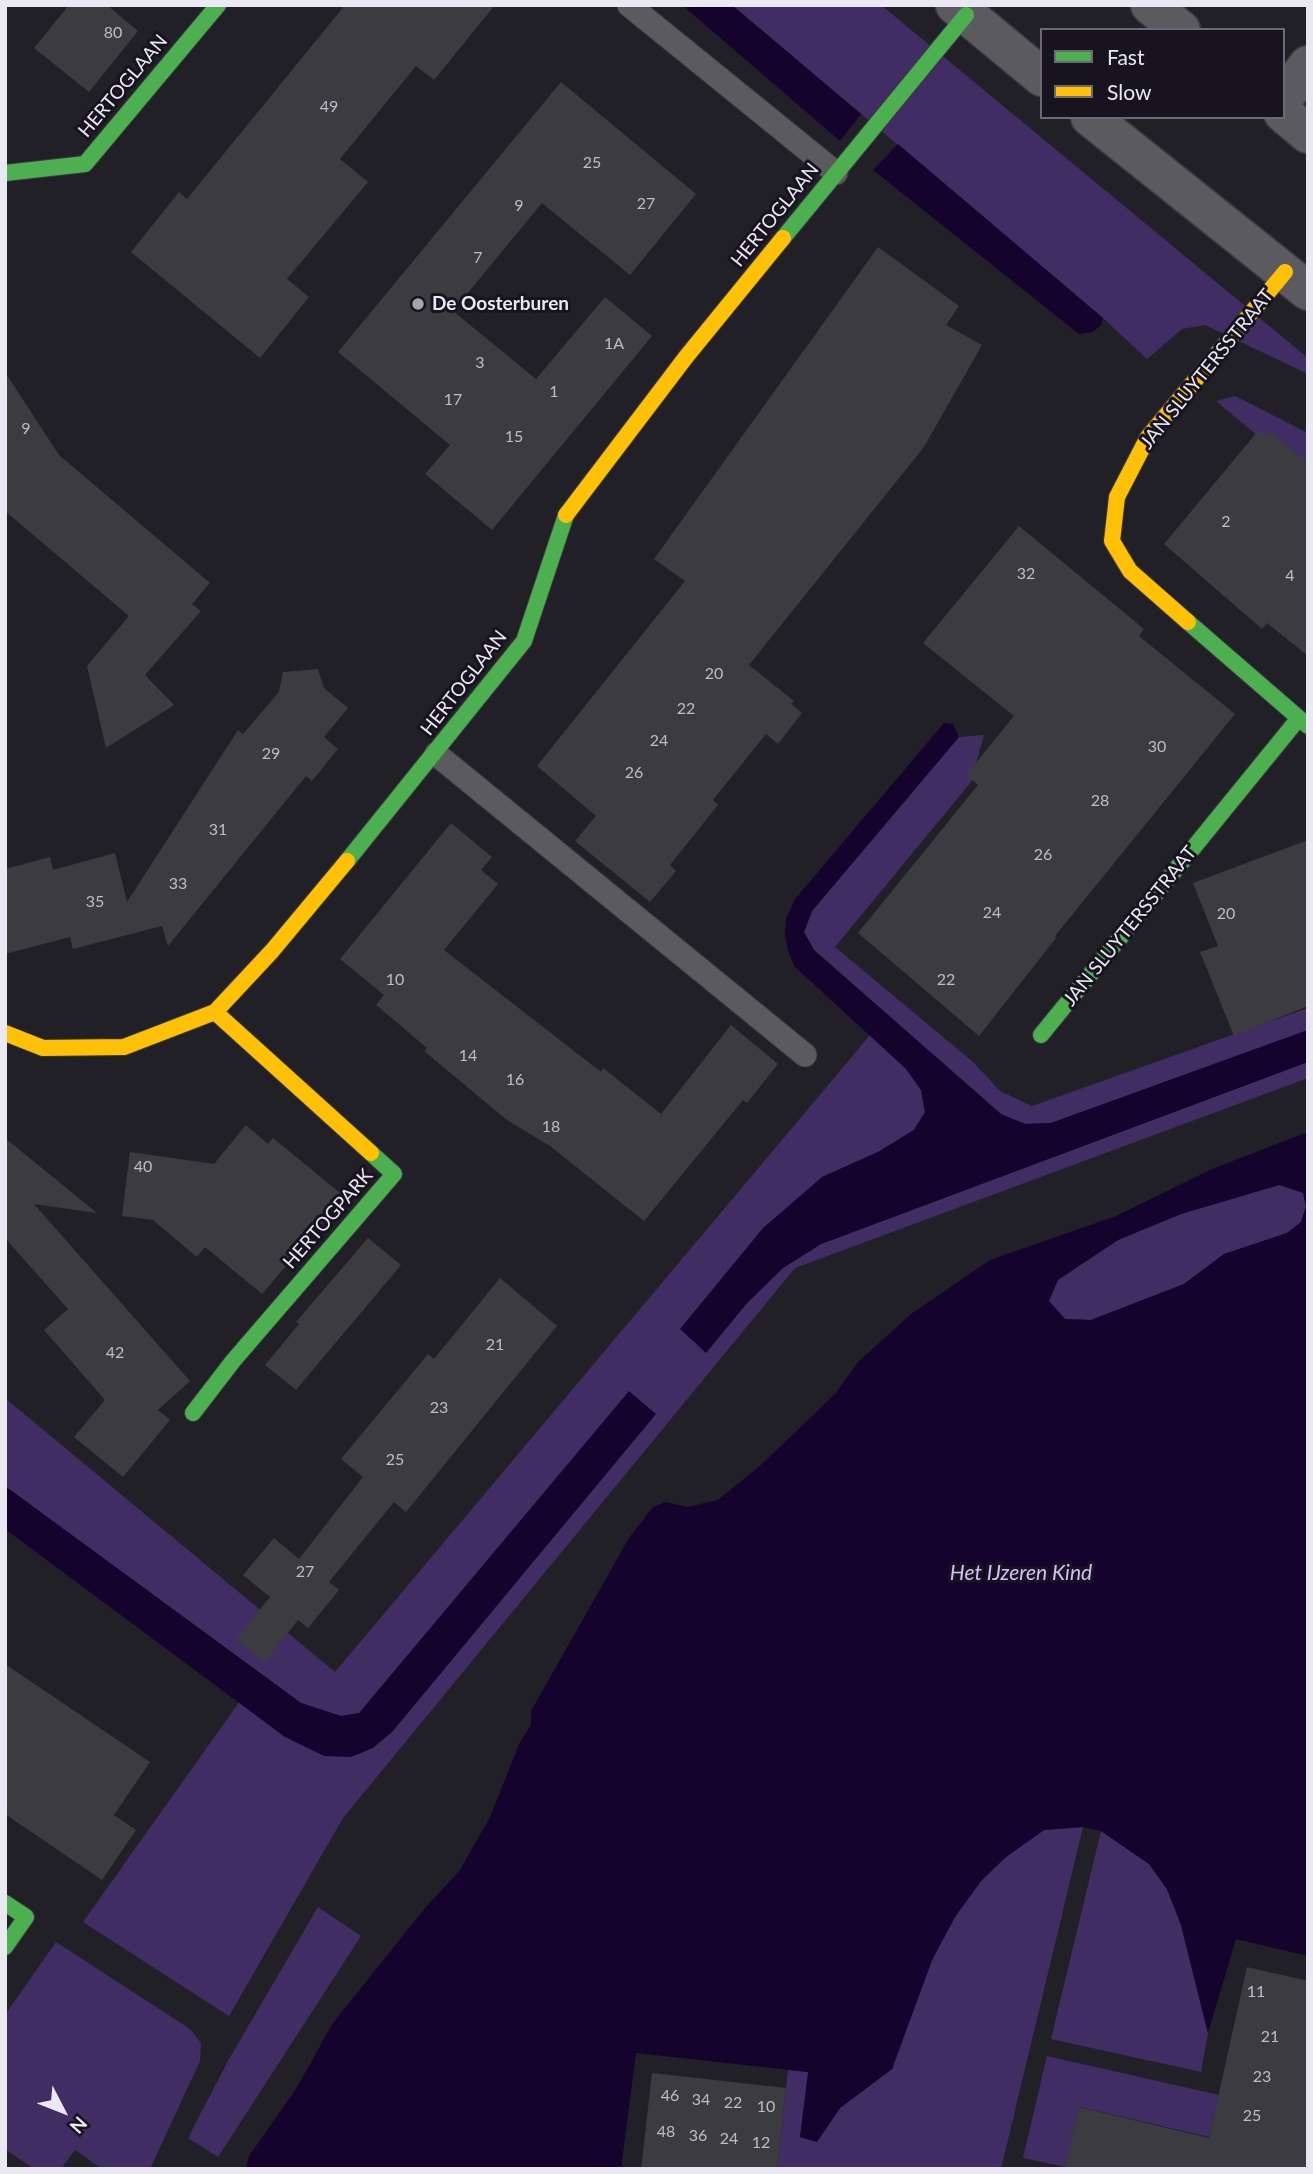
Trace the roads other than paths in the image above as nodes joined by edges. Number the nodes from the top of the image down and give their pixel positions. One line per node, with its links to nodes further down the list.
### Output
1 (218, 5): 12 (street, HERTOGLAAN)
2 (629, 5): 13 (lane)
3 (1150, 5): 5 (street)
4 (960, 10): 7 (street); 13 (street, HERTOGLAAN)
5 (1179, 28)
6 (1308, 65): 8 (street)
7 (1040, 75)
8 (1285, 96)
9 (1285, 115): 11 (street)
10 (1093, 119): 14 (street, JAN SLUYTERSSTRAAT)
11 (1308, 134)
12 (5, 173)
13 (836, 173): 16 (street, HERTOGLAAN)
14 (1296, 281): 15 (street, JAN SLUYTERSSTRAAT)
15 (1303, 722): 19 (street, JAN SLUYTERSSTRAAT)
16 (436, 754): 17 (street, HERTOGLAAN); 20 (lane)
17 (215, 1012): 18 (street, HERTOGLAAN); 21 (street, HERTOGPARK)
18 (5, 1032)
19 (1041, 1035)
20 (805, 1055)
21 (193, 1413)
22 (5, 1903): 23 (street)
23 (5, 1947)

